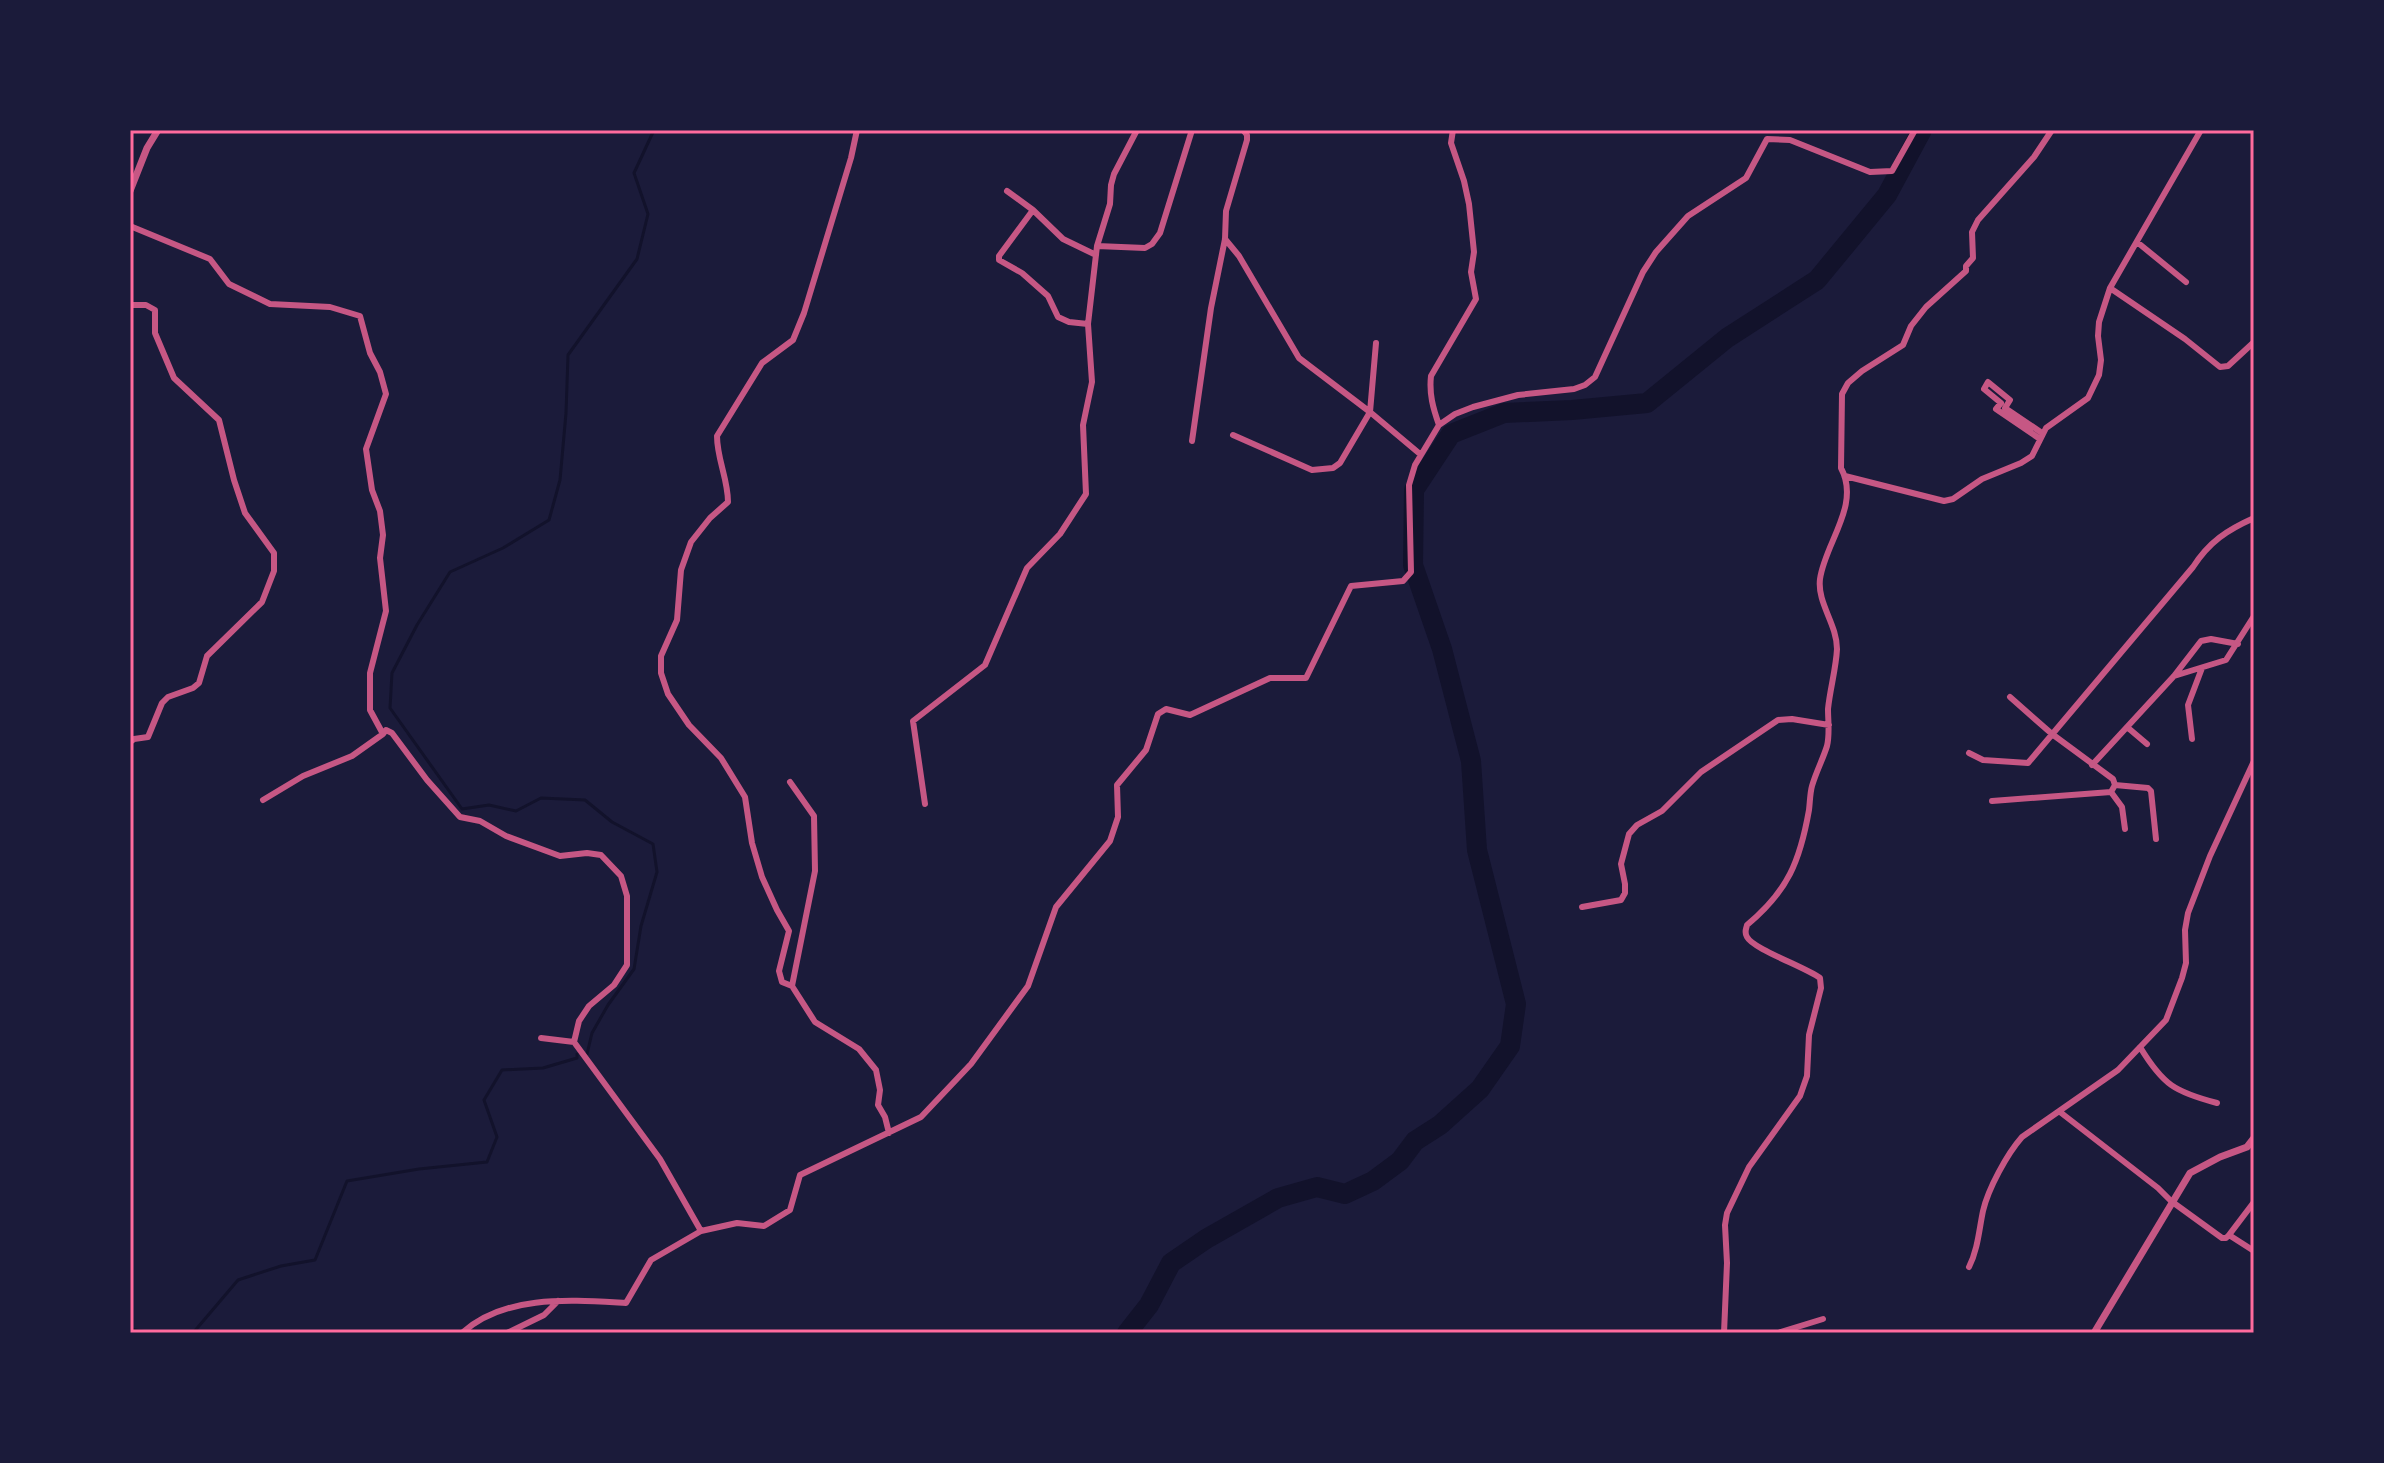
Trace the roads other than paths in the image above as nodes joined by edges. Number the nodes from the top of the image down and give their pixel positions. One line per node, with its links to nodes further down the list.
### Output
1 (158, 130): 10 (street)
2 (857, 130): 55 (street)
3 (1137, 130): 16 (street)
4 (1192, 130): 16 (street)
5 (1243, 130): 14 (street)
6 (1453, 130): 25 (street)
7 (1915, 130): 25 (street)
8 (2052, 130): 30 (street)
9 (2201, 130): 15 (street)
10 (130, 191)
11 (1007, 191): 12 (street)
12 (1033, 210): 17 (street); 21 (street)
13 (130, 226): 39 (street)
14 (1225, 239): 24 (street); 28 (street)
15 (2137, 242): 18 (street); 19 (street)
16 (1097, 246): 17 (street)
17 (1096, 255): 21 (street)
18 (2186, 282)
19 (2110, 288): 22 (street); 27 (street)
20 (130, 305): 42 (street)
21 (1088, 324): 51 (street)
22 (2254, 342)
23 (1376, 343): 24 (street)
24 (1370, 412): 26 (street); 29 (street)
25 (1439, 425): 29 (street)
26 (1233, 435)
27 (2041, 436): 27 (street); 30 (street)
28 (1192, 441)
29 (1420, 454): 61 (street)
30 (1845, 476): 37 (street)
31 (2254, 518): 40 (street)
32 (2254, 616): 33 (street)
33 (2238, 644): 34 (street); 35 (street)
34 (2202, 668): 35 (street); 41 (street)
35 (2174, 676): 38 (street)
36 (2010, 697): 40 (street)
37 (1829, 725): 54 (street); 76 (street)
38 (2127, 727): 43 (street); 46 (street)
39 (383, 734): 49 (street); 57 (street)
40 (2052, 734): 44 (street); 46 (street)
41 (2192, 739)
42 (130, 742)
43 (2147, 744)
44 (1969, 753)
45 (2254, 761): 58 (street)
46 (2092, 765): 48 (street)
47 (790, 782): 55 (street)
48 (2113, 788): 50 (street); 52 (street); 53 (street)
49 (263, 800)
50 (1992, 801)
51 (925, 804)
52 (2125, 829)
53 (2156, 839)
54 (1582, 907)
55 (792, 986): 61 (street)
56 (541, 1038): 57 (street)
57 (574, 1042): 67 (street)
58 (2140, 1047): 59 (street); 60 (street)
59 (2217, 1103)
60 (2060, 1112): 65 (street); 70 (street)
61 (889, 1133): 67 (street)
62 (2254, 1138): 63 (street)
63 (2247, 1147): 64 (street); 65 (street)
64 (2254, 1153)
65 (2171, 1201): 68 (street); 78 (street)
66 (2254, 1202): 68 (street)
67 (701, 1231): 71 (street)
68 (2229, 1235): 69 (street)
69 (2254, 1251)
70 (1969, 1267)
71 (559, 1300): 74 (street); 75 (street)
72 (1823, 1319): 73 (street)
73 (1795, 1330): 77 (street)
74 (462, 1333)
75 (507, 1333)
76 (1724, 1333)
77 (1778, 1333)
78 (2094, 1333)

